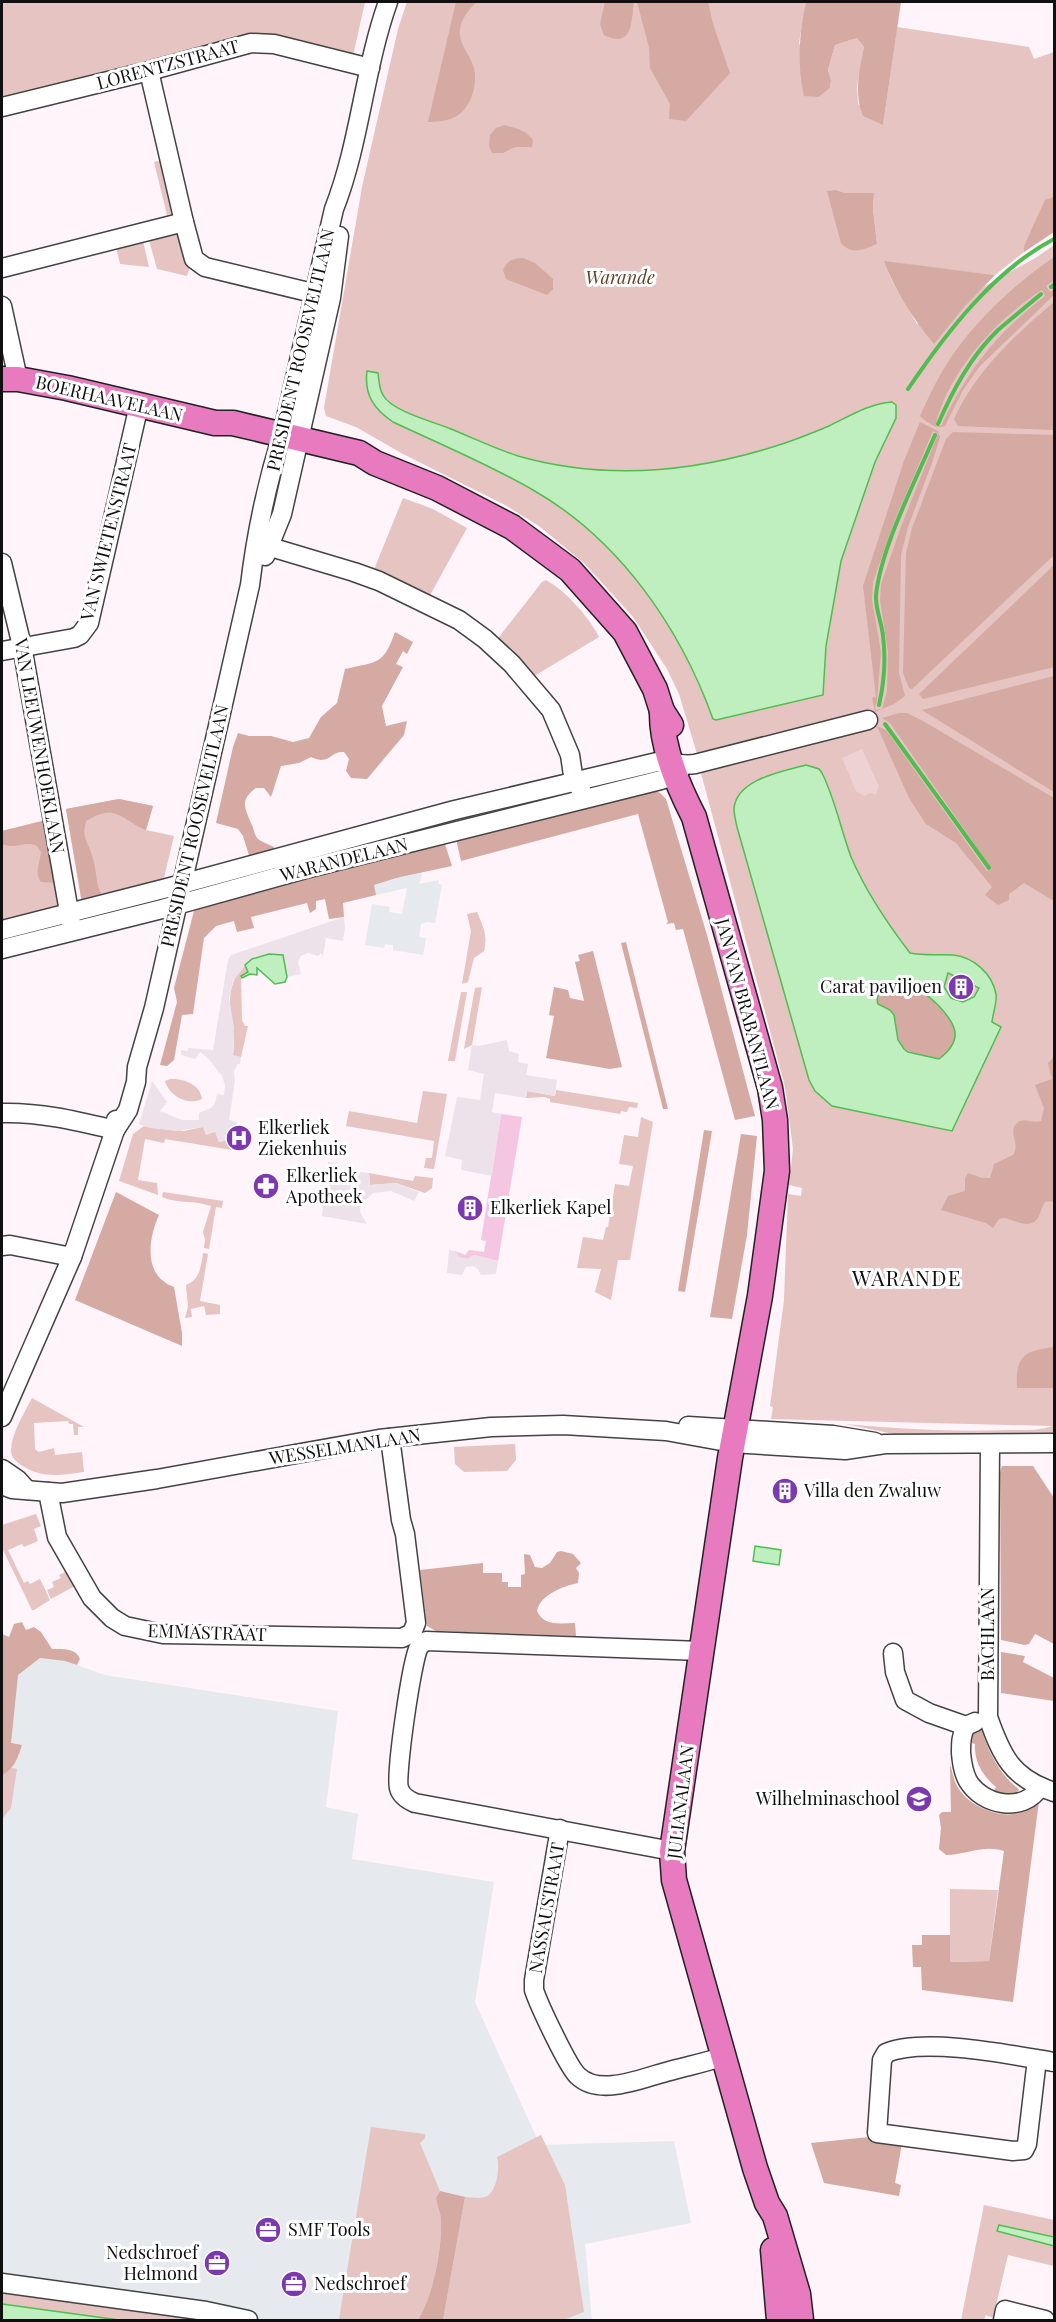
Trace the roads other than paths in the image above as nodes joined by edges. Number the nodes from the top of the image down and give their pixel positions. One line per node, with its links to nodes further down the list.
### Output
1 (385, 6): 2 (street, PRESIDENT ROOSEVELTLAAN)
2 (370, 68): 3 (street, LORENTZSTRAAT); 7 (street, PRESIDENT ROOSEVELTLAAN)
3 (149, 71): 4 (street, LORENTZSTRAAT); 5 (street)
4 (2, 107)
5 (184, 222): 6 (street); 7 (street)
6 (2, 268)
7 (323, 295): 11 (street, PRESIDENT ROOSEVELTLAAN)
8 (2, 306): 9 (street)
9 (10, 379): 10 (main road, BOERHAAVELAAN)
10 (139, 405): 11 (main road, BOERHAAVELAAN); 14 (street, VAN SWIETENSTRAAT)
11 (289, 442): 12 (street, PRESIDENT ROOSEVELTLAAN); 17 (main road, JAN VAN BRABANTLAAN)
12 (263, 544): 18 (street); 20 (street, PRESIDENT ROOSEVELTLAAN)
13 (2, 563): 14 (street, VAN LEEUWENHOEKLAAN)
14 (22, 646): 15 (street, VAN SWIETENSTRAAT); 22 (street, VAN LEEUWENHOEKLAAN)
15 (2, 651)
16 (868, 720): 17 (street, WARANDELAAN)
17 (677, 768): 18 (street, WARANDELAAN); 19 (street, WARANDELAAN); 31 (main road, JAN VAN BRABANTLAAN)
18 (574, 782): 19 (street); 20 (street, WARANDELAAN)
19 (589, 797): 21 (street, WARANDELAAN)
20 (182, 884): 21 (street, PRESIDENT ROOSEVELTLAAN); 22 (street, WARANDELAAN)
21 (177, 905): 22 (street, WARANDELAAN); 26 (street, PRESIDENT ROOSEVELTLAAN)
22 (71, 922): 23 (street, WARANDELAAN); 24 (street, WARANDELAAN)
23 (2, 930)
24 (2, 949)
25 (2, 1113): 26 (street)
26 (115, 1130): 28 (street, PRESIDENT ROOSEVELTLAAN)
27 (2, 1246): 28 (street)
28 (72, 1257): 29 (street, PRESIDENT ROOSEVELTLAAN)
29 (2, 1419): 30 (street, PRESIDENT ROOSEVELTLAAN)
30 (2, 1428)
31 (734, 1436): 32 (street, WESSELMANLAAN); 34 (street, WESSELMANLAAN); 40 (main road, JULIANALAAN)
32 (390, 1438): 38 (street, WESSELMANLAAN); 39 (street)
33 (1054, 1443): 34 (street, WESSELMANLAAN)
34 (990, 1444): 42 (street, BACHLAAN)
35 (2, 1469): 37 (street)
36 (2, 1485): 37 (street, WESSELMANLAAN)
37 (27, 1490): 38 (street, WESSELMANLAAN)
38 (48, 1492): 39 (street, EMMASTRAAT)
39 (417, 1639): 40 (street, EMMASTRAAT); 45 (street)
40 (701, 1651): 46 (main road, JULIANALAAN)
41 (893, 1653): 43 (street)
42 (988, 1717): 43 (street); 44 (street, BACHLAAN)
43 (966, 1725): 44 (street)
44 (1047, 1790)
45 (560, 1829): 46 (street); 47 (street, NASSAUSTRAAT)
46 (672, 1851): 47 (main road, JULIANALAAN)
47 (724, 2055): 49 (main road, JULIANALAAN)
48 (1046, 2060): 48 (street)
49 (767, 2203): 52 (main road, JULIANALAAN); 53 (main road, JULIANALAAN)
50 (2, 2283): 51 (street)
51 (248, 2320)
52 (779, 2320)
53 (801, 2320)
54 (1003, 2320): 55 (street)
55 (1045, 2320)

